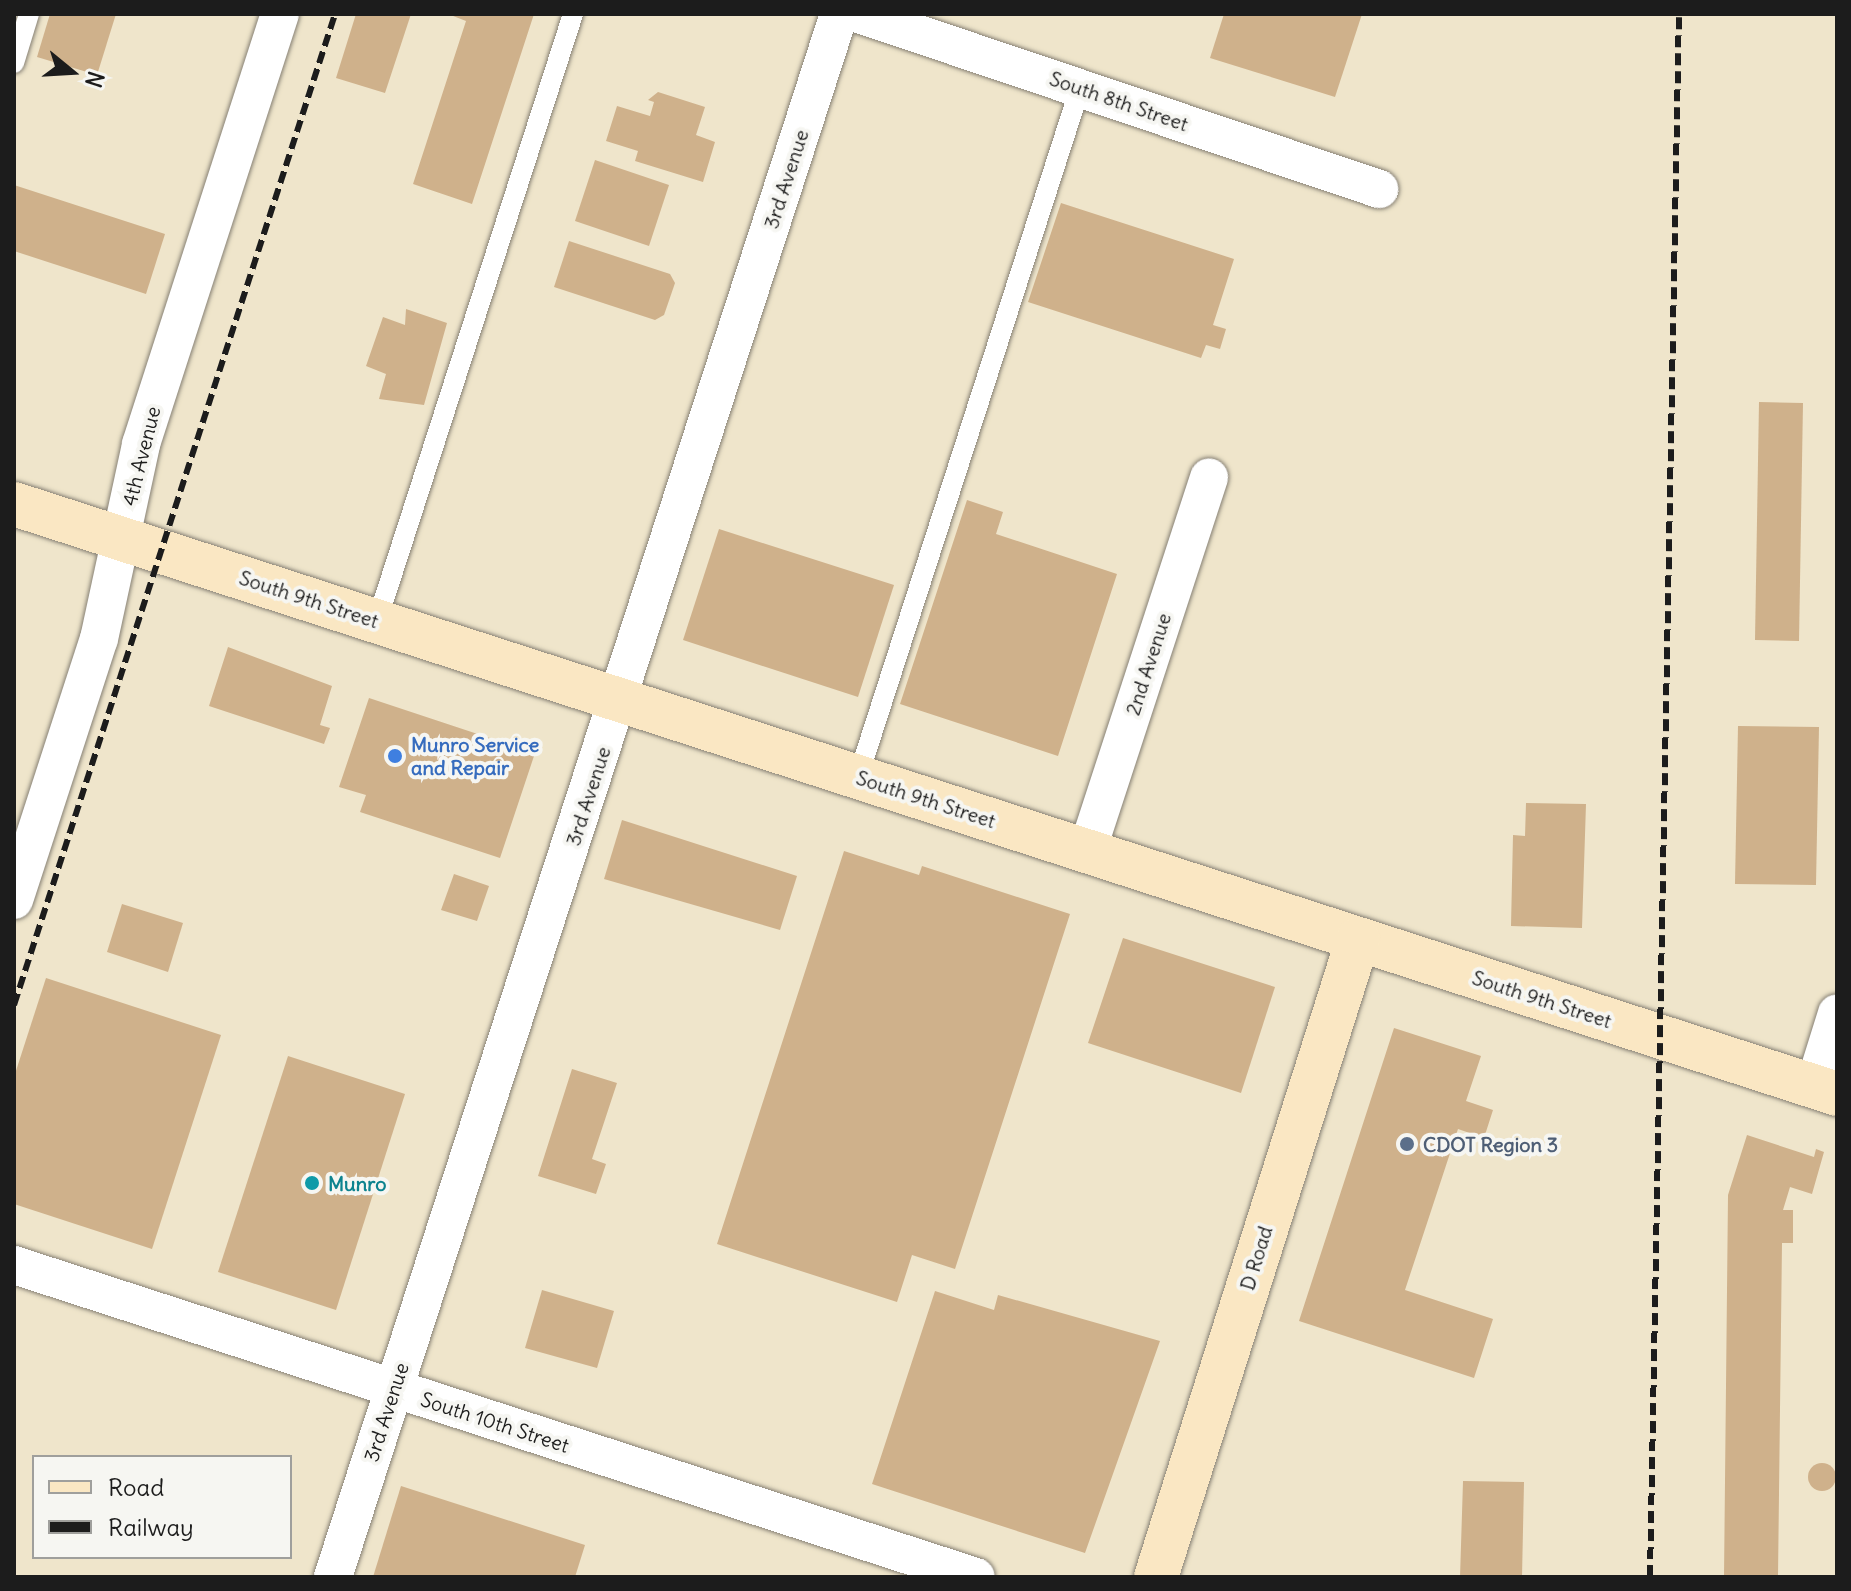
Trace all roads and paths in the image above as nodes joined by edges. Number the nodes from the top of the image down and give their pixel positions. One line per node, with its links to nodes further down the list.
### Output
1 (29, 14): 6 (lane)
2 (280, 14): 11 (street, 4th Avenue)
3 (573, 14): 12 (lane)
4 (839, 14): 13 (street, 3rd Avenue)
5 (859, 14): 7 (street, South 8th Street)
6 (14, 63)
7 (1080, 88): 8 (street, South 8th Street); 14 (lane)
8 (1379, 189)
9 (1209, 477): 15 (street, 2nd Avenue)
10 (14, 504): 11 (street, South 9th Street)
11 (121, 539): 12 (street, South 9th Street); 16 (street, 4th Avenue)
12 (377, 621): 13 (street, South 9th Street)
13 (619, 700): 14 (street, South 9th Street); 21 (street, 3rd Avenue)
14 (858, 777): 15 (street, South 9th Street)
15 (1087, 851): 17 (street, South 9th Street)
16 (14, 900)
17 (1358, 939): 19 (street, South 9th Street); 24 (street, D Road)
18 (1837, 1013): 19 (street)
19 (1825, 1091)
20 (14, 1265): 21 (street, South 10th Street)
21 (393, 1389): 22 (street, 3rd Avenue); 23 (street, South 10th Street)
22 (333, 1577)
23 (976, 1577)
24 (1156, 1577)

